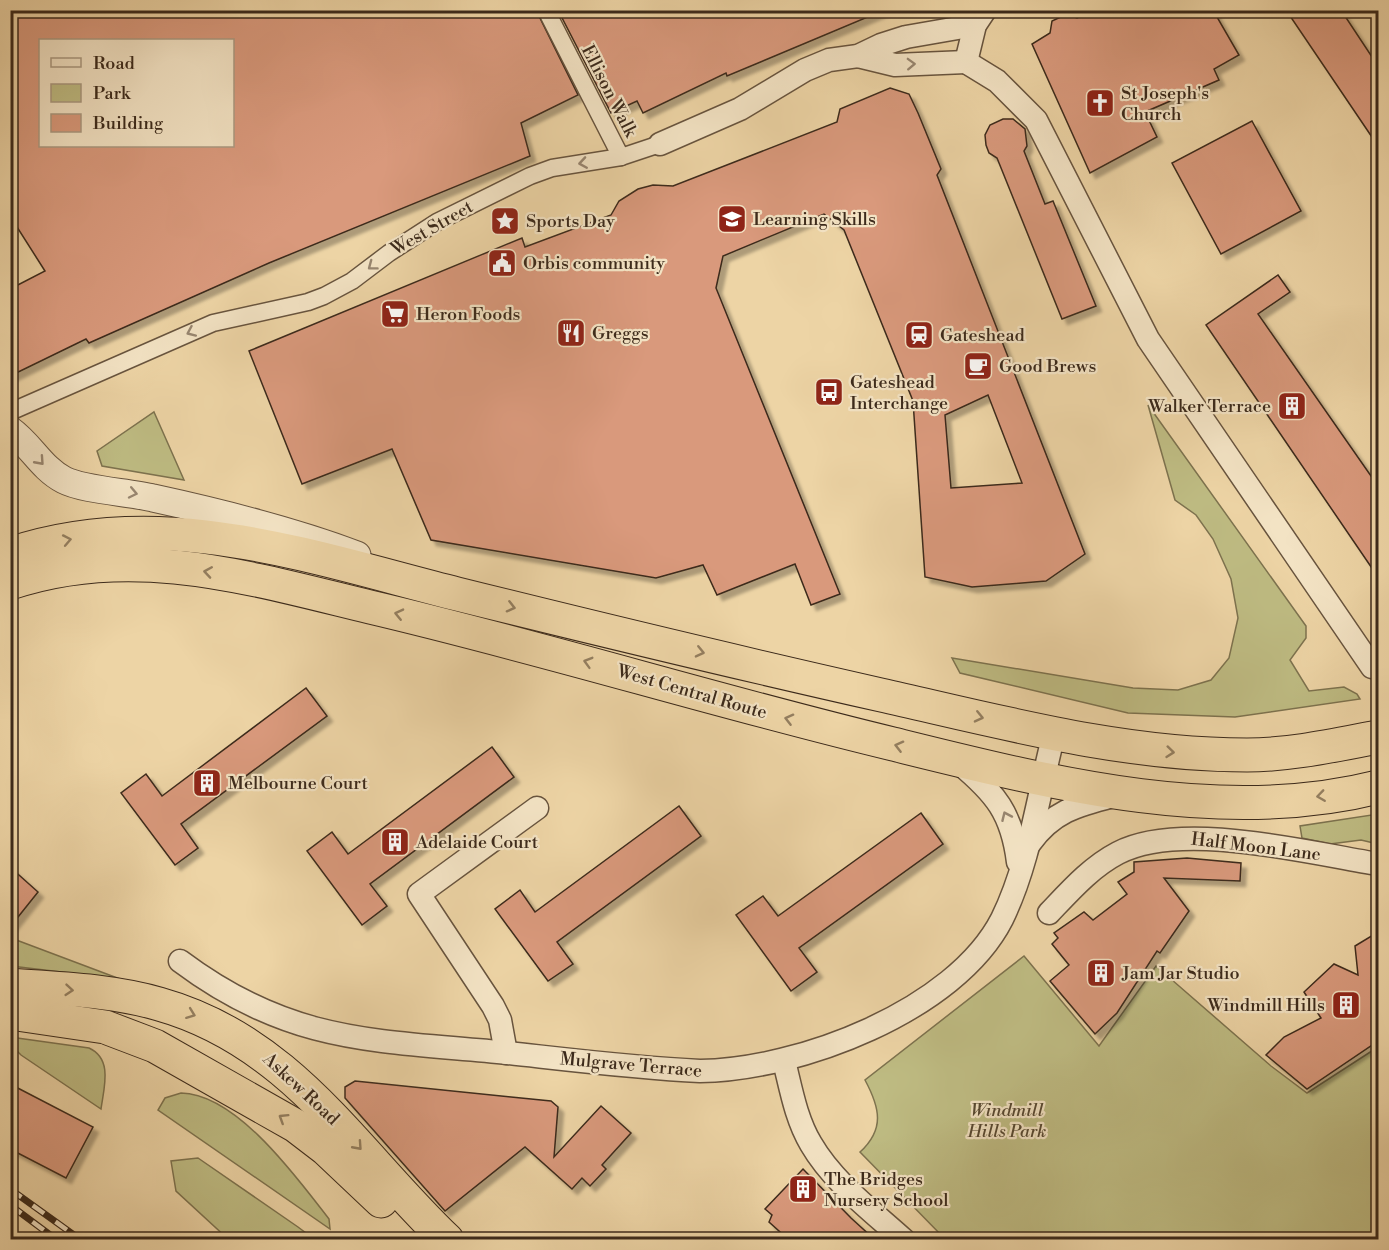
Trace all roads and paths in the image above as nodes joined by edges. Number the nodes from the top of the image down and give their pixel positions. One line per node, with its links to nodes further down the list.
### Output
1 (546, 10): 6 (street, Ellison Walk)
2 (980, 18): 3 (street, West Street); 4 (street)
3 (858, 56): 4 (street, West Street, one-way to 4); 5 (street, West Street)
4 (966, 62): 12 (street)
5 (660, 144): 6 (street, West Street)
6 (621, 157): 7 (street, West Street, one-way to 7)
7 (10, 412)
8 (10, 430): 11 (street, one-way to 11)
9 (10, 554): 11 (highway, West Central Route, one-way to 11)
10 (10, 584): 15 (highway, West Central Route, one-way to 10)
11 (454, 593): 13 (highway, West Central Route, one-way to 13)
12 (1372, 667)
13 (1054, 734): 14 (highway, West Central Route, one-way to 14); 16 (street, Mulgrave Terrace)
14 (1378, 737)
15 (956, 760): 16 (highway, West Central Route); 22 (street, Mulgrave Terrace, one-way to 15)
16 (1042, 778): 18 (highway, West Central Route); 20 (street, Mulgrave Terrace)
17 (1378, 787): 18 (highway, West Central Route, one-way to 18)
18 (1121, 793): 20 (street, Mulgrave Terrace)
19 (537, 808): 27 (street)
20 (1025, 849): 22 (street, Mulgrave Terrace)
21 (1378, 864): 23 (street, Half Moon Lane)
22 (1019, 872): 28 (street, Mulgrave Terrace)
23 (1049, 913)
24 (180, 961): 27 (street, Mulgrave Terrace)
25 (10, 985): 30 (highway, Askew Road, one-way to 30)
26 (10, 1012): 29 (highway, Askew Road, one-way to 26)
27 (506, 1053): 28 (street, Mulgrave Terrace)
28 (784, 1061): 31 (street)
29 (421, 1239)
30 (447, 1239)
31 (904, 1239)

